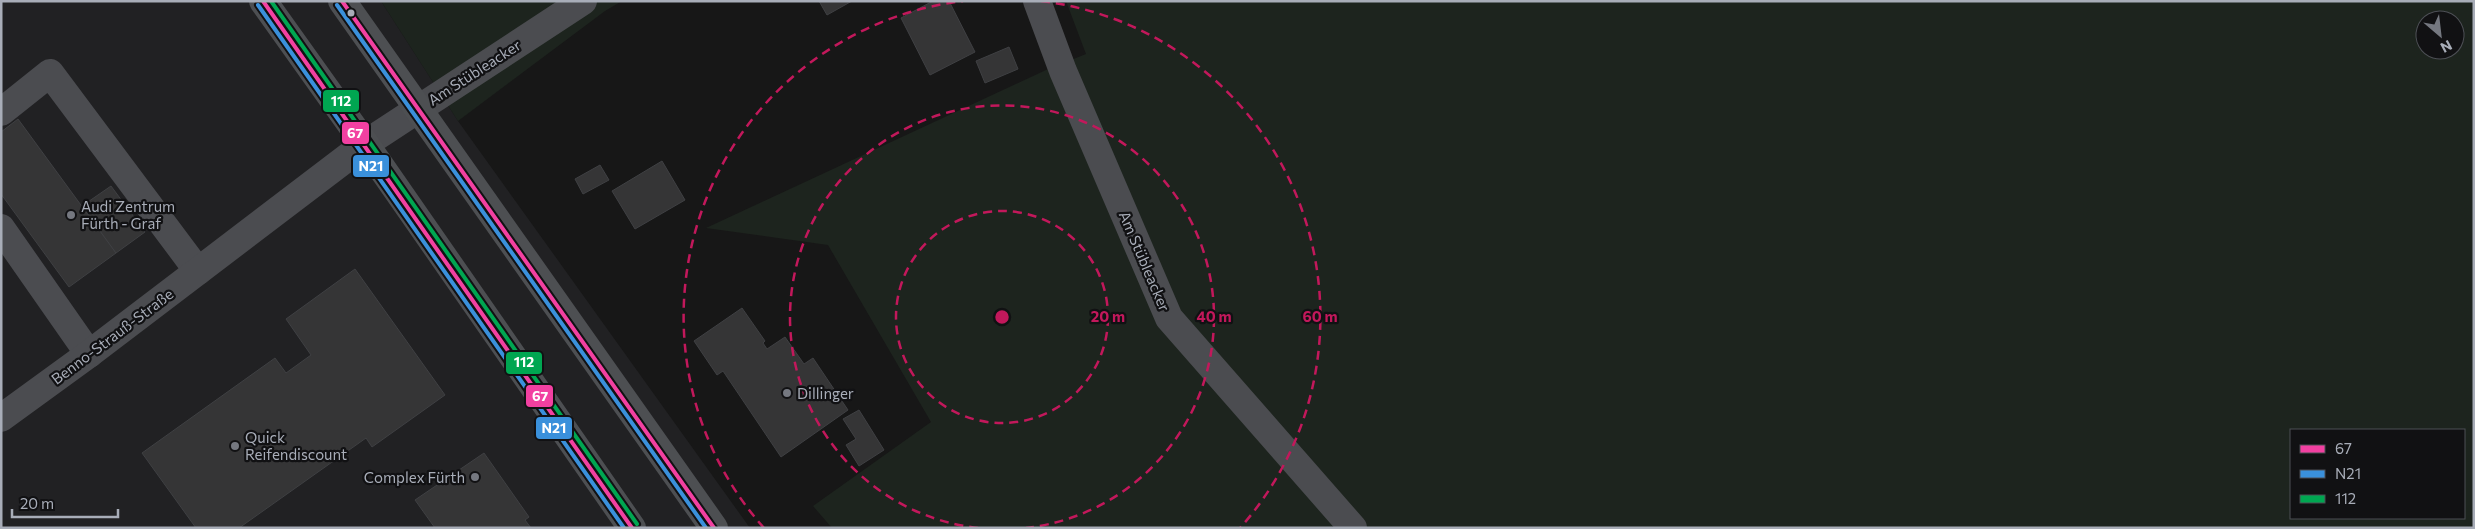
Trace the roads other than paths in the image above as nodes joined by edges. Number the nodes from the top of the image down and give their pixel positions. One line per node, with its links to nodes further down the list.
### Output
1 (263, 1): 7 (main road)
2 (342, 1): 5 (main road)
3 (583, 1): 5 (street, Am Stübleacker)
4 (1037, 1): 14 (street, Am Stübleacker)
5 (419, 108): 7 (street, Am Stübleacker); 13 (main road)
6 (1, 112): 9 (street)
7 (365, 144): 9 (street, Benno-Strauß-Straße); 12 (main road)
8 (1, 228): 10 (street)
9 (198, 272): 10 (street, Benno-Strauß-Straße)
10 (89, 354): 11 (street, Benno-Strauß-Straße)
11 (1, 418)
12 (632, 528)
13 (714, 528)
14 (1353, 528)

